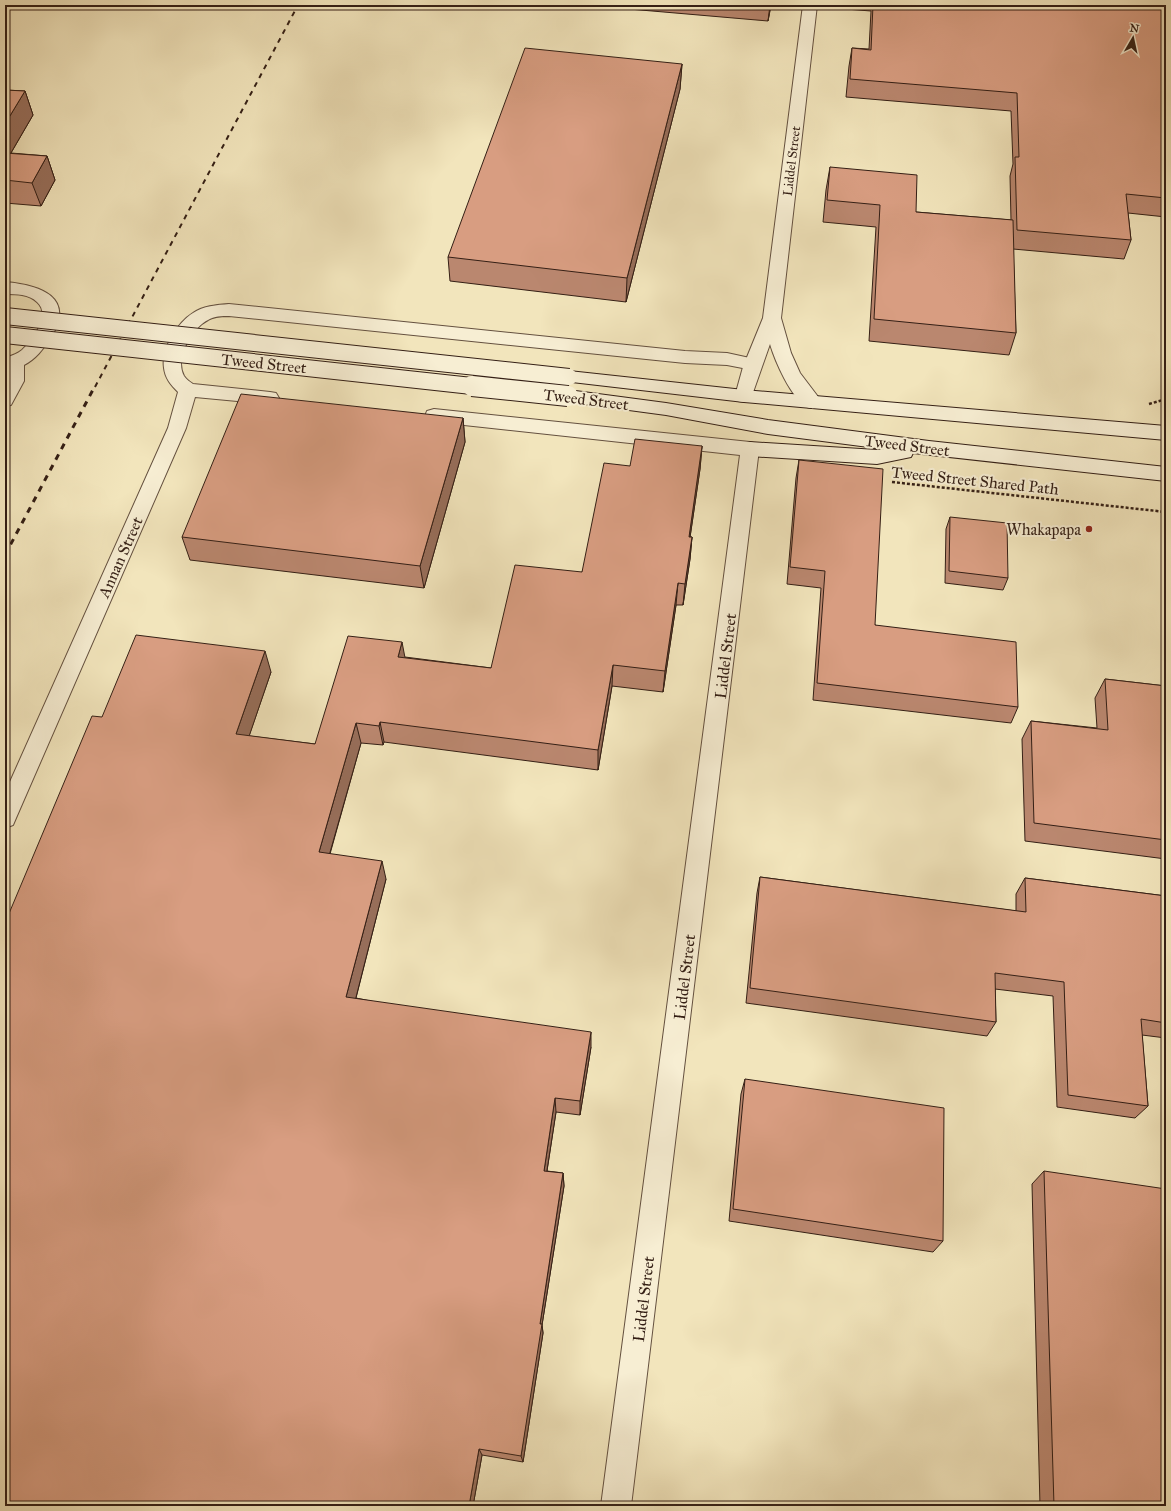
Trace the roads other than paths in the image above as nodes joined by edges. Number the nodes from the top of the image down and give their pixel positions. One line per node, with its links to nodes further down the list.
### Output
1 (810, 5): 4 (street, Liddel Street)
2 (12, 288): 6 (street)
3 (5, 316): 9 (street, Tweed Street, bridge)
4 (772, 318): 7 (street, Liddel Street); 12 (street, Liddel Street)
5 (5, 335): 15 (street, Tweed Street, bridge)
6 (10, 363): 10 (street)
7 (753, 364): 8 (street); 9 (street, Liddel Street)
8 (188, 390): 11 (street); 18 (street, Annan Street)
9 (744, 396): 12 (street, Tweed Street); 15 (street)
10 (5, 400)
11 (289, 400)
12 (813, 402): 14 (street, Tweed Street)
13 (414, 414): 16 (street)
14 (1166, 433)
15 (929, 448): 16 (street); 17 (street, Tweed Street)
16 (750, 449): 19 (street, Liddel Street)
17 (1166, 474)
18 (5, 818)
19 (616, 1506)

